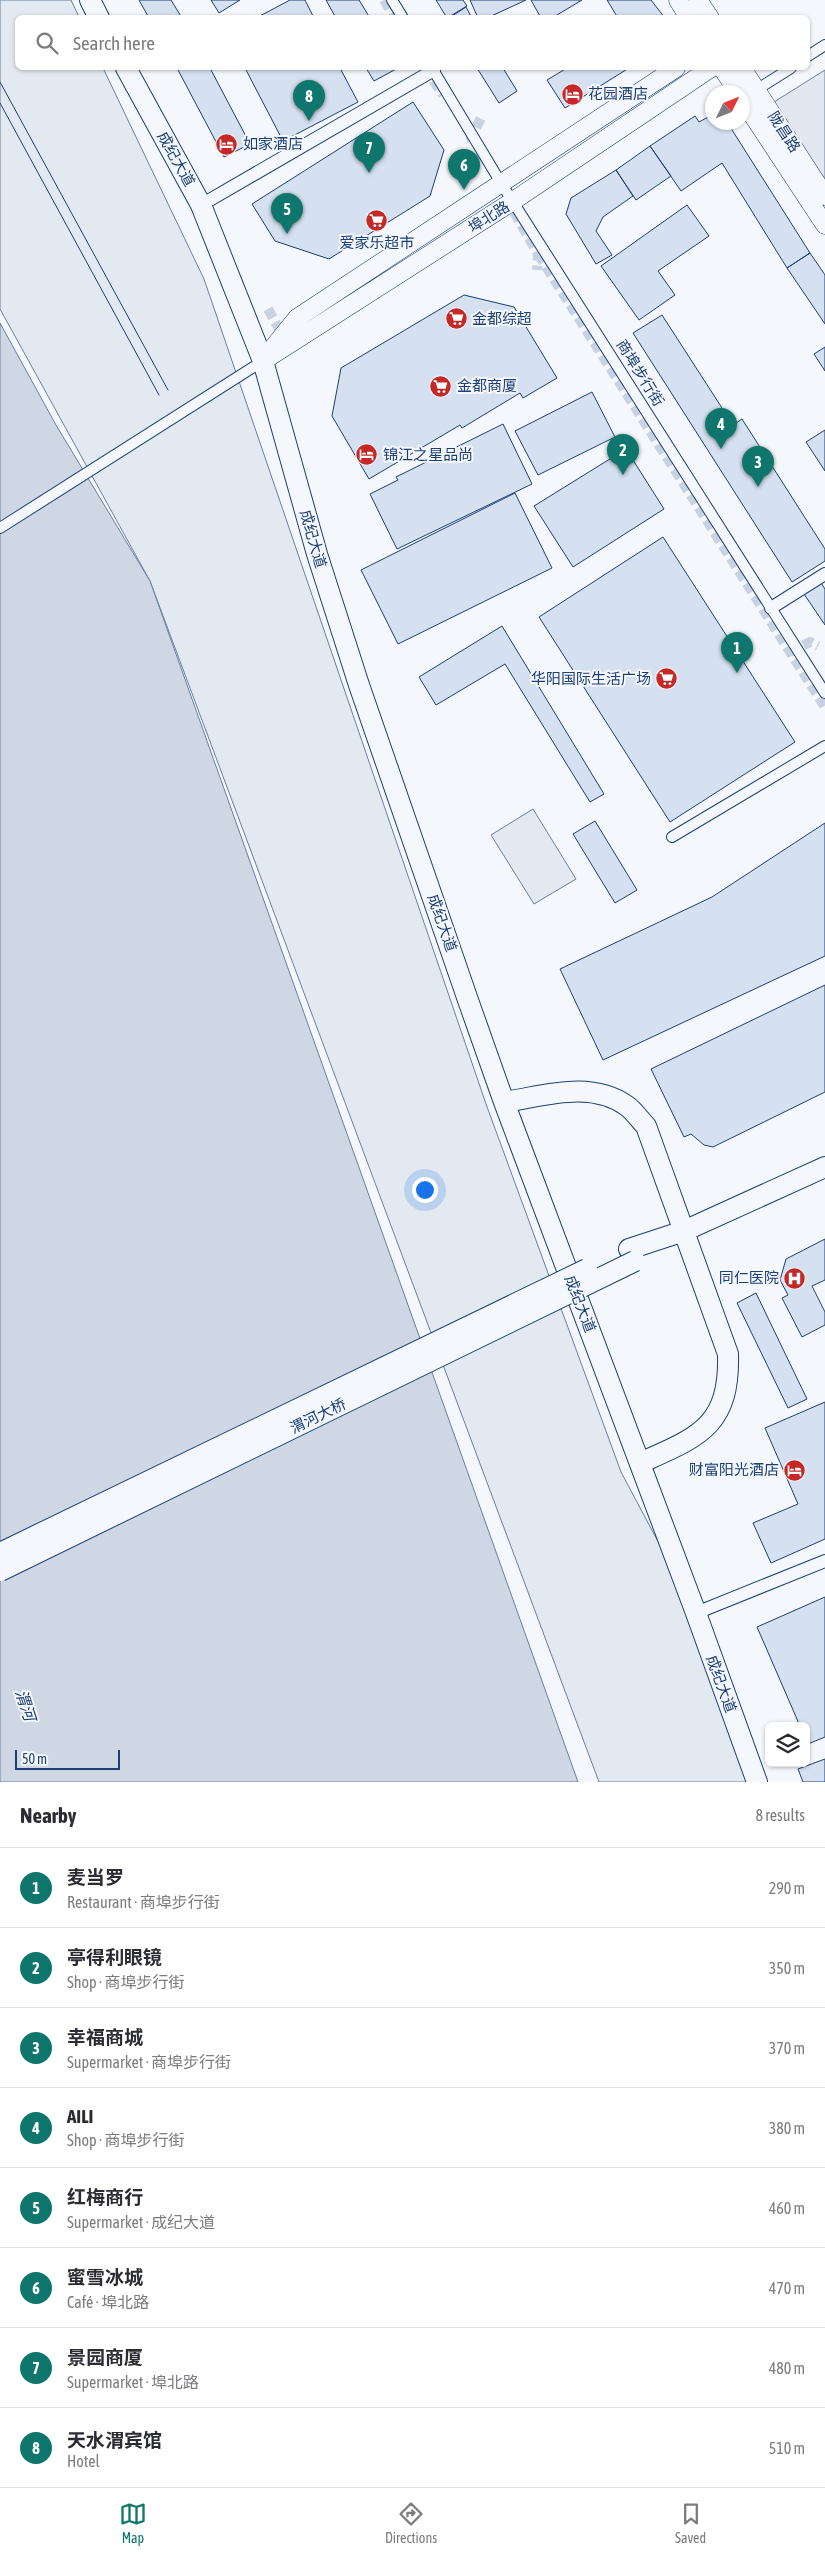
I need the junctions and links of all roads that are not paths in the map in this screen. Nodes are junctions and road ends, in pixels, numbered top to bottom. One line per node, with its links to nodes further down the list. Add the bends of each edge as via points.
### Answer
1 (90, 0): 5 (main road)
2 (392, 0): 6 (street)
3 (678, 0): 7 (main road)
4 (698, 0): 8 (main road)
5 (98, 15)
6 (401, 15)
7 (687, 15)
8 (708, 15)
9 (825, 45): 10 (street)
10 (810, 55)
11 (127, 70): 27 (main road, 成纪大道)
12 (431, 70): 27 (street)
13 (434, 70): 24 (street, 商埠步行街)
14 (673, 70): 24 (main road)
15 (708, 70): 26 (main road, 埠北路)
16 (723, 70): 19 (main road)
17 (743, 70): 20 (main road, 陇昌路)
18 (787, 70): 21 (street)
19 (733, 85)
20 (747, 85)
21 (750, 93)
22 (750, 95): 25 (main road, 陇昌路)
23 (750, 96): 28 (main road, 陇昌路)
24 (501, 183): 26 (street, 商埠步行街); 29 (main road, via 297,318)
25 (825, 196)
26 (513, 202): 29 (main road, 埠北路); 32 (street, 商埠步行街)
27 (201, 205): 29 (main road, 成纪大道)
28 (825, 225)
29 (263, 361): 30 (street); 36 (main road, 成纪大道, via 317,554 359,685)
30 (0, 528)
31 (825, 574): 32 (street)
32 (771, 608): 33 (street, 商埠步行街)
33 (825, 693)
34 (825, 746): 35 (street)
35 (672, 837)
36 (504, 1102): 38 (main road, via 581,1090 606,1094 628,1107 646,1126); 40 (main road, 成纪大道)
37 (825, 1167): 38 (main road)
38 (684, 1231): 39 (main road); 40 (main road, via 728,1354 729,1378 723,1402 711,1422 693,1438)
39 (632, 1255): 41 (main road, 渭河大桥, bridge); 43 (main road, 渭河大桥, bridge)
40 (640, 1463): 44 (main road, 成纪大道)
41 (0, 1553)
42 (825, 1561): 44 (street)
43 (0, 1571)
44 (696, 1613): 45 (main road, 成纪大道)
45 (757, 1782)

